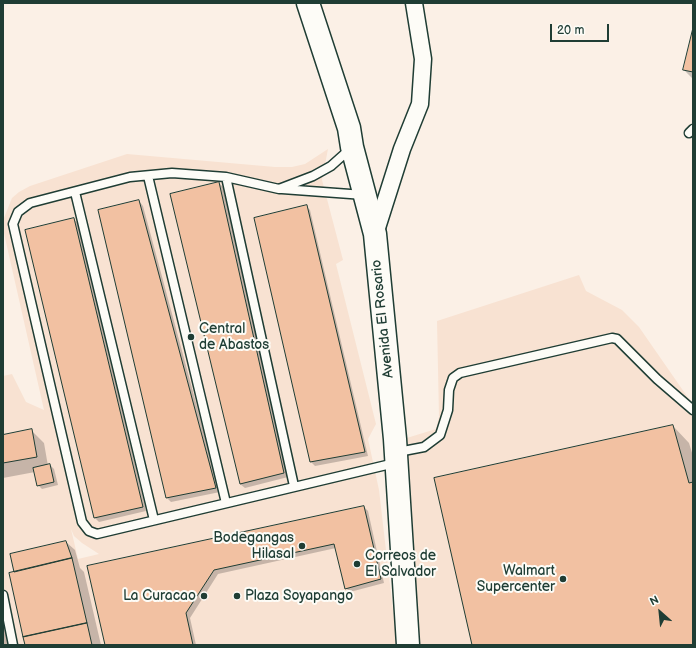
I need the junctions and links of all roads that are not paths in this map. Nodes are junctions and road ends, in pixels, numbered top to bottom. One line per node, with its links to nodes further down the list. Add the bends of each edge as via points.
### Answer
1 (308, 3): 3 (street, Avenida El Rosario)
2 (414, 3): 9 (street, via 423,59 420,104 402,149)
3 (352, 147): 6 (lane, via 331,166); 8 (street, Avenida El Rosario)
4 (148, 176): 5 (lane, via 172,173); 7 (lane); 13 (lane)
5 (226, 177): 6 (lane); 12 (lane)
6 (279, 189): 8 (lane)
7 (75, 192): 14 (lane); 14 (lane, via 30,203 18,212 13,224 82,522 89,531 97,534)
8 (364, 195): 9 (street, Avenida El Rosario)
9 (375, 234): 11 (street, Avenida El Rosario)
10 (693, 410): 11 (lane, via 617,339 612,338 460,373 453,378 448,410 440,435 424,447)
11 (396, 458): 12 (lane); 17 (street, Avenida El Rosario)
12 (294, 486): 13 (lane)
13 (226, 503): 14 (lane)
14 (154, 520)
15 (3, 595): 16 (lane)
16 (13, 645)
17 (408, 645)

